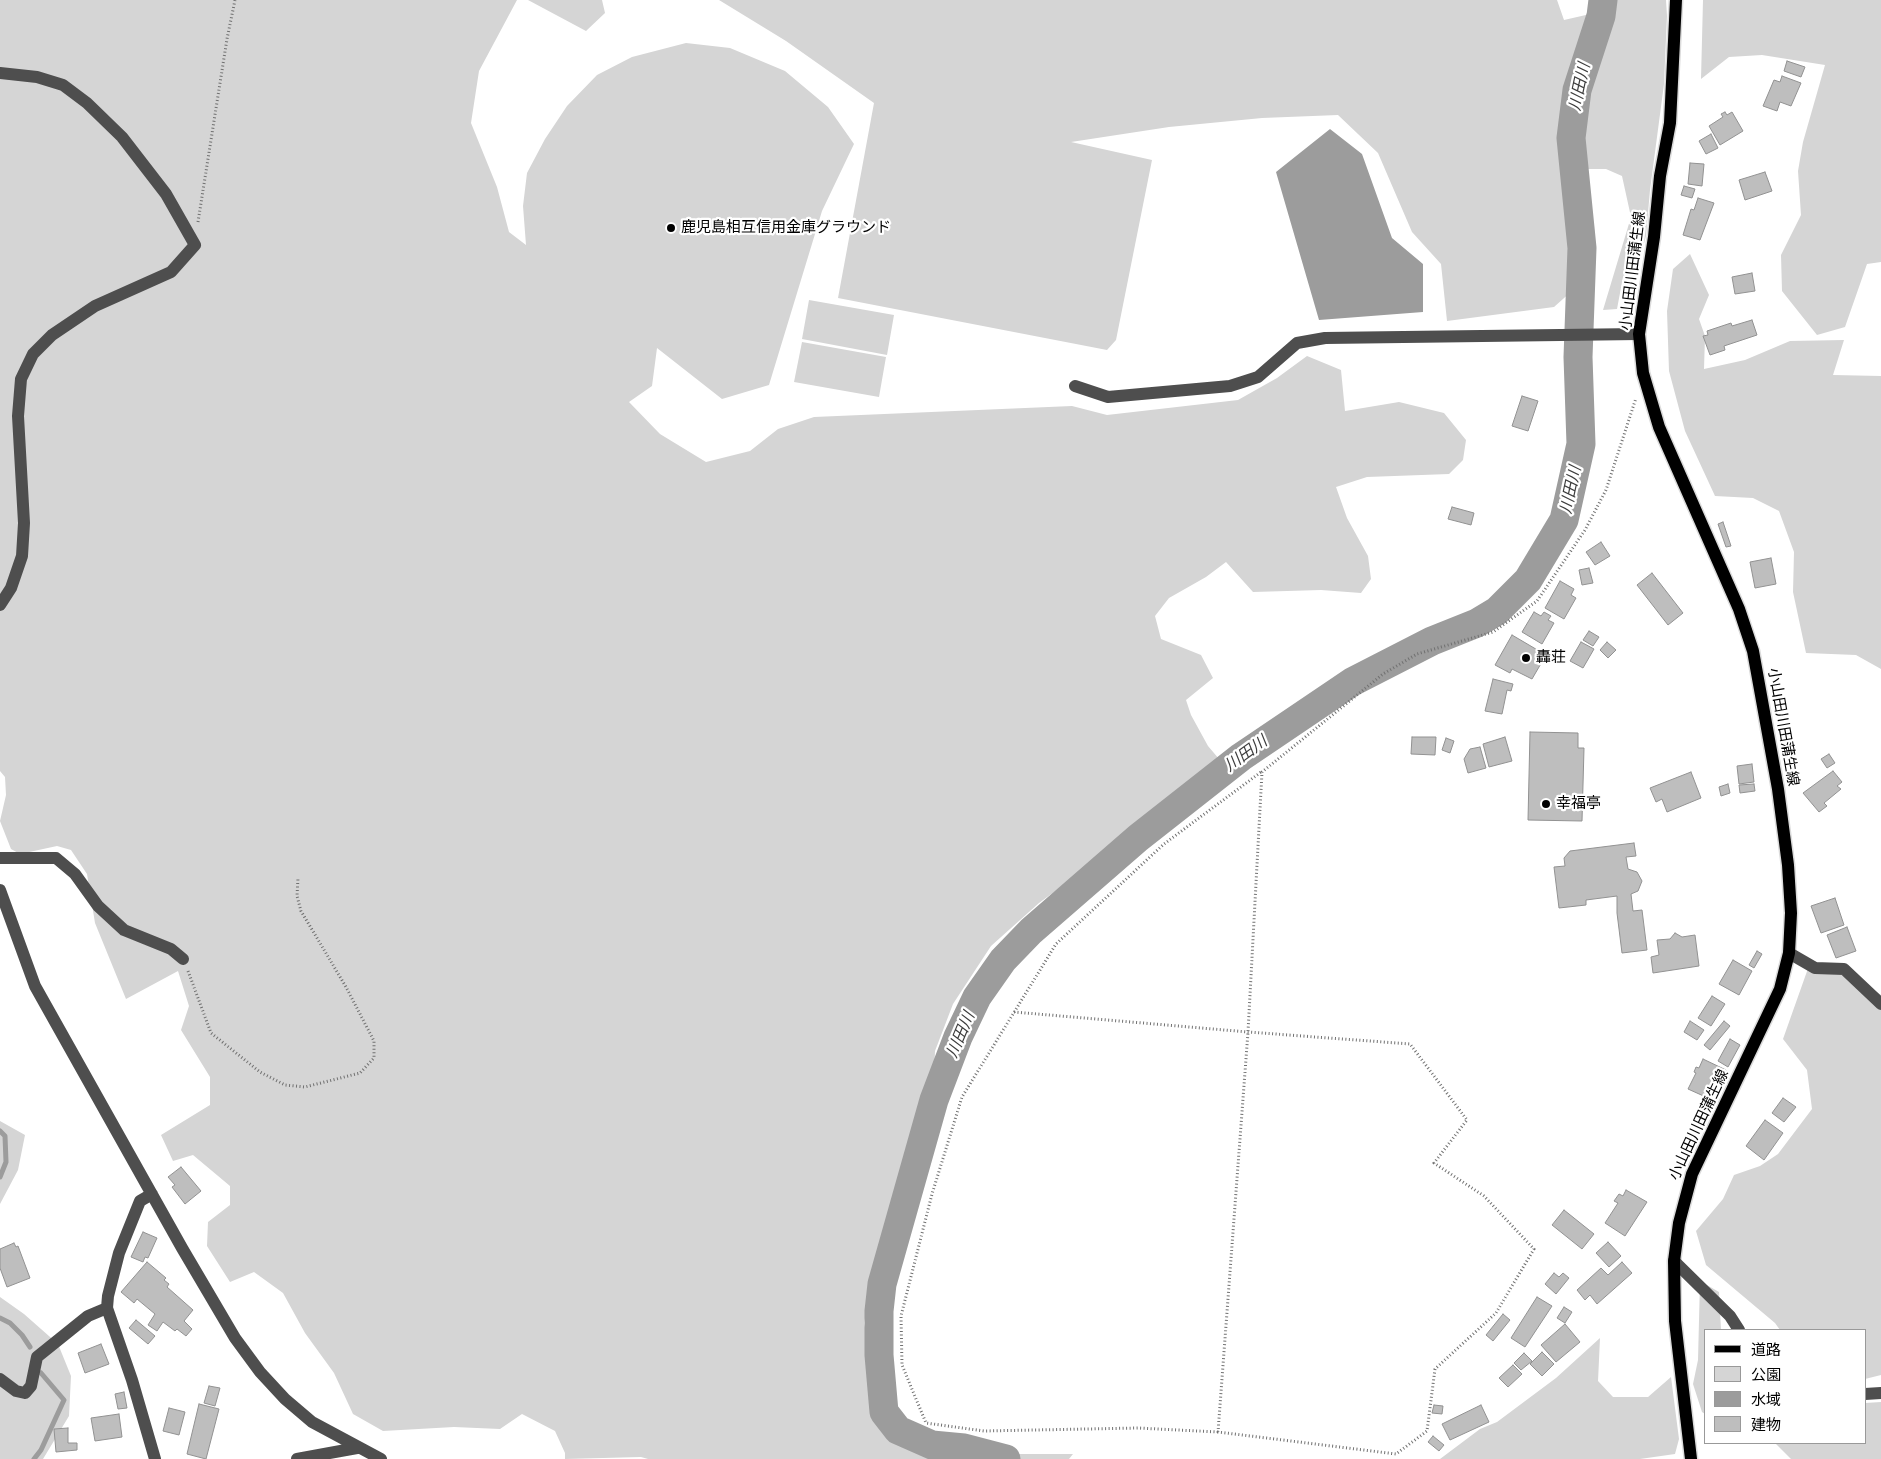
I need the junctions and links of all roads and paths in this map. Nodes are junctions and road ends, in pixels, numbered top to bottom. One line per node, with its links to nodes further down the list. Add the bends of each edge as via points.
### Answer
1 (235, 0): 4 (path)
2 (1676, 0): 5 (main road, 小山田川田蒲生線, via 1670,122)
3 (0, 72): 4 (street, via 37,77 63,86 88,103 122,137 166,194)
4 (195, 245): 8 (street, via 171,272 95,306 52,335 33,354 21,379 18,416 24,523 22,556 11,588)
5 (1640, 334): 6 (main road, 小山田川田蒲生線); 7 (street, via 1325,338 1297,343 1258,377 1230,386 1108,397)
6 (1643, 373): 9 (path, via 1606,490 1585,530 1537,601 1493,632 1417,654 1383,674); 13 (main road, 小山田川田蒲生線, via 1659,427 1753,651 1778,789 1788,866)
7 (1075, 386)
8 (0, 605)
9 (1262, 772): 16 (path, via 1164,844 1056,944); 17 (path)
10 (0, 858): 14 (street, via 56,858 75,874 98,906 124,930 171,949)
11 (298, 878): 14 (path, via 296,896 301,911 374,1041 374,1058 360,1073 305,1086 285,1085 260,1072 211,1033)
12 (0, 890): 18 (street, via 35,986)
13 (1789, 953): 15 (street, via 1816,968 1844,969); 19 (main road, 小山田川田蒲生線, via 1768,1019 1692,1174 1679,1223)
14 (183, 959)
15 (1881, 1004)
16 (1014, 1012): 17 (path); 25 (path, via 962,1097 932,1194 901,1316 902,1365 926,1423 984,1431 1138,1428)
17 (1248, 1032): 25 (path); 25 (path, via 1410,1044 1466,1120 1434,1164 1484,1196 1534,1249 1496,1313 1435,1369 1427,1431 1396,1454)
18 (152, 1194): 20 (street, via 140,1201 119,1253); 26 (street, via 235,1338 260,1372 284,1399 312,1422)
19 (1674, 1261): 21 (street, via 1730,1316); 30 (main road, 小山田川田蒲生線, via 1675,1321)
20 (107, 1308): 22 (street, via 88,1316 37,1357 31,1386 25,1394); 27 (street)
21 (1738, 1329)
22 (0, 1378)
23 (1881, 1393): 24 (street)
24 (1866, 1394)
25 (1218, 1432)
26 (357, 1448): 28 (street); 29 (street)
27 (154, 1459)
28 (297, 1459)
29 (381, 1459)
30 (1691, 1459)

